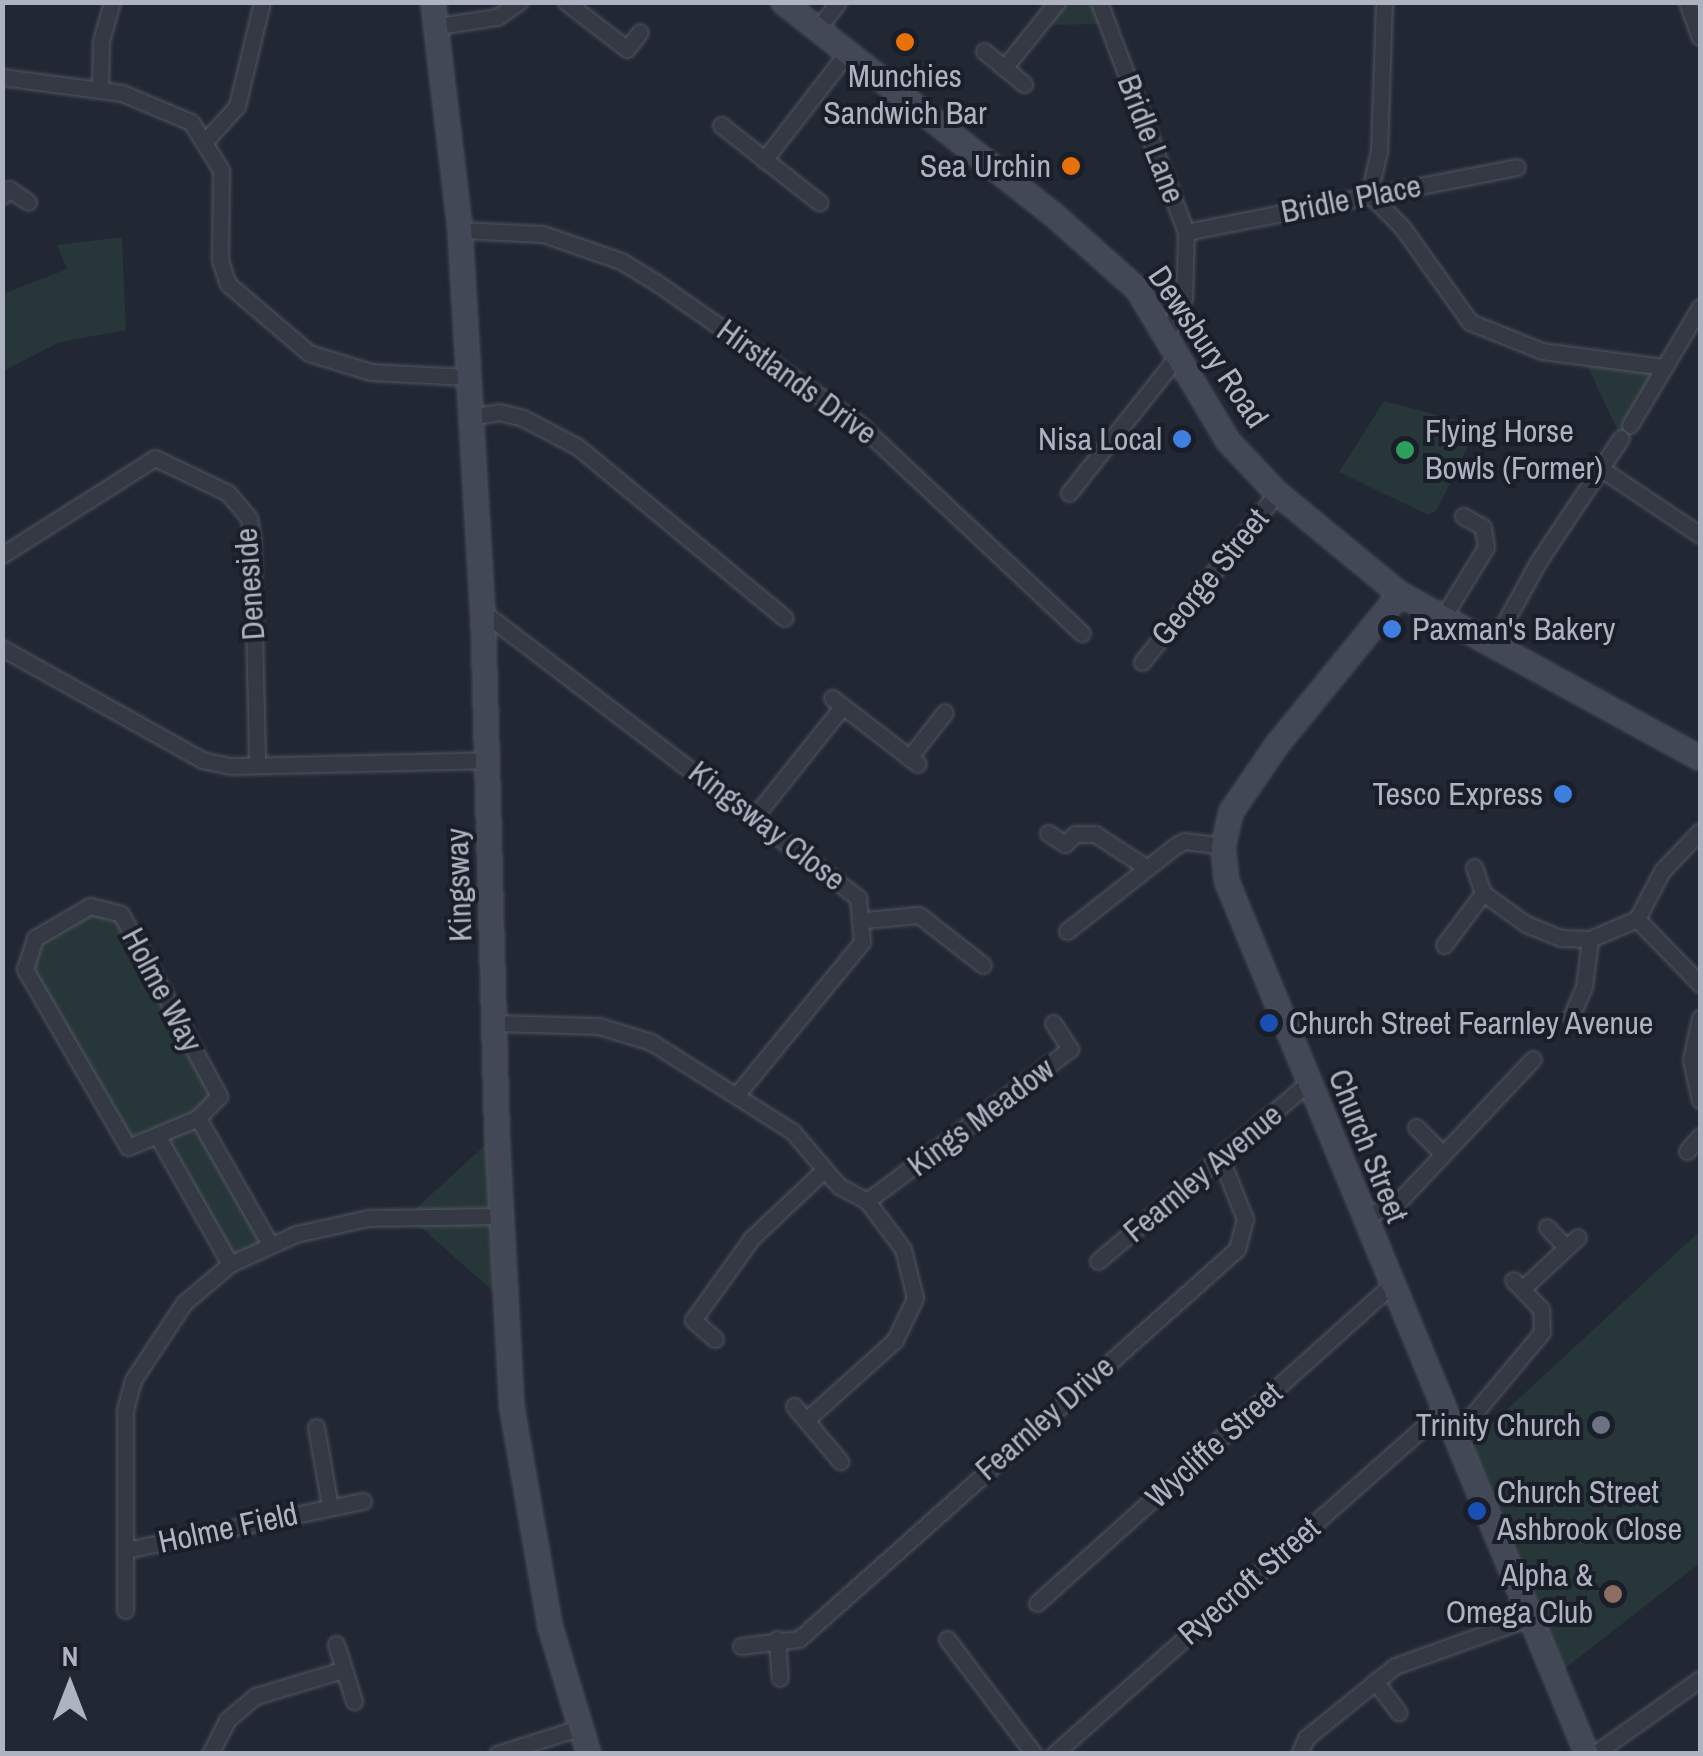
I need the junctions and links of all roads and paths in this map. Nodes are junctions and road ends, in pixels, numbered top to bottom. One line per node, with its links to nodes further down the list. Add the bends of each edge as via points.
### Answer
1 (112, 2): 21 (street, via 101,41)
2 (262, 2): 23 (street, via 237,106)
3 (519, 2): 12 (street, via 497,18)
4 (566, 2): 11 (street)
5 (782, 2): 13 (street, Dewsbury Road)
6 (838, 2): 13 (street)
7 (1057, 2): 18 (street)
8 (1099, 2): 31 (street, Bridle Lane)
9 (1384, 2): 27 (street, via 1379,150)
10 (1687, 2): 15 (street)
11 (591, 8): 14 (street, via 626,49)
12 (435, 10): 30 (street, Kingsway)
13 (817, 30): 17 (street, Dewsbury Road)
14 (640, 32)
15 (1700, 37)
16 (984, 51): 18 (street)
17 (847, 53): 24 (street); 33 (street, Dewsbury Road, via 1138,290)
18 (1004, 68): 20 (street)
19 (2, 77): 21 (street)
20 (1024, 84)
21 (100, 90): 23 (street, via 159,104)
22 (721, 125): 24 (street)
23 (207, 139): 35 (street, via 223,190 220,260 228,284 249,306 309,352 337,363 371,372)
24 (764, 160): 29 (street)
25 (1517, 167): 27 (street, Bridle Place)
26 (4, 189): 28 (street)
27 (1369, 194): 31 (street, Bridle Place); 34 (street, via 1402,227 1470,322 1542,351)
28 (28, 202)
29 (820, 202)
30 (460, 230): 35 (street, Kingsway); 47 (street, Hirstlands Drive, via 543,234 621,261 656,283 858,423)
31 (1186, 232): 33 (street, Bridle Lane, via 1184,298)
32 (1700, 307): 34 (street)
33 (1173, 345): 38 (street, Bridle Lane); 39 (street, Dewsbury Road, via 1228,441)
34 (1663, 366): 37 (street)
35 (467, 377): 36 (street, Kingsway)
36 (471, 418): 44 (street, Kingsway); 46 (street, via 499,412 550,430)
37 (1603, 470): 41 (street); 48 (street, via 1538,562)
38 (1070, 492)
39 (1277, 492): 43 (street, Dewsbury Road); 50 (street, George Street)
40 (1463, 516): 45 (street, via 1483,527 1486,547)
41 (1700, 535)
42 (2, 555): 54 (street, Deneside, via 155,458 228,494 248,518 252,536)
43 (1400, 594): 45 (street, Dewsbury Road); 58 (street, via 1256,773 1232,812)
44 (483, 612): 53 (street, Kingsway); 55 (street, Kingsway Close)
45 (1443, 617): 48 (street, Dewsbury Road)
46 (785, 618)
47 (1082, 633)
48 (1492, 644): 52 (street, Dewsbury Road)
49 (2, 648): 54 (street, via 172,748 202,760)
50 (1142, 662)
51 (946, 712): 55 (street, via 914,761 837,703)
52 (1700, 758)
53 (488, 760): 54 (street); 71 (street, Kingsway)
54 (257, 765)
55 (755, 816): 63 (street, Kingsway Close, via 851,890)
56 (1700, 831): 62 (street, via 1662,871)
57 (1048, 833): 59 (street, via 1064,844 1075,834 1095,834)
58 (1223, 846): 59 (street, via 1184,841); 74 (street, Church Street, via 1227,882)
59 (1144, 866): 64 (street)
60 (1474, 868): 61 (street)
61 (1483, 893): 65 (street, via 1543,932); 66 (street)
62 (1637, 918): 65 (street); 68 (street)
63 (865, 920): 67 (street, via 920,915); 75 (street, Kingsway Close, via 854,954)
64 (1067, 931)
65 (1590, 939): 69 (street, via 1584,988)
66 (1444, 945)
67 (983, 964)
68 (1700, 984)
69 (1571, 1017)
70 (1700, 1018): 76 (street, via 1691,1060)
71 (495, 1023): 75 (street, via 572,1022 626,1032); 86 (street, Kingsway)
72 (1053, 1024): 85 (street, Kings Meadow, via 1070,1048)
73 (1534, 1058): 82 (street)
74 (1307, 1084): 83 (street, Fearnley Avenue); 87 (street, Church Street)
75 (739, 1092): 84 (street, via 792,1131)
76 (1700, 1100)
77 (198, 1118): 80 (street); 80 (street, Holme Way, via 219,1096 120,914 90,906 35,938 25,969 128,1147); 89 (street)
78 (1416, 1128): 82 (street)
79 (1700, 1136): 81 (street)
80 (158, 1137): 91 (street)
81 (1687, 1151)
82 (1443, 1154): 87 (street, via 1399,1201)
83 (1221, 1159): 90 (street, Fearnley Avenue); 107 (street, Fearnley Drive, via 1246,1219 1237,1249 799,1638)
84 (824, 1170): 85 (street); 93 (street, via 752,1238 693,1320)
85 (867, 1201): 96 (street, via 903,1249 916,1298 895,1340)
86 (500, 1216): 89 (street, via 368,1218); 116 (street, Kingsway, via 519,1466 550,1626)
87 (1362, 1218): 92 (street, Church Street)
88 (1547, 1227): 98 (street, via 1571,1241 1517,1285 1541,1309 1542,1332)
89 (270, 1244): 91 (street)
90 (1098, 1262)
91 (230, 1264): 102 (street, via 184,1303 133,1380 122,1440)
92 (1390, 1286): 95 (street, Church Street); 103 (street, Wycliffe Street)
93 (715, 1339)
94 (794, 1406): 96 (street)
95 (1445, 1408): 98 (street, Church Street); 121 (street, Ryecroft Street)
96 (806, 1420): 99 (street)
97 (316, 1427): 101 (street, Holme Field)
98 (1456, 1435): 105 (street, Church Street)
99 (840, 1461)
100 (363, 1501): 101 (street, Holme Field)
101 (330, 1506): 102 (street, Holme Field)
102 (126, 1550): 104 (street)
103 (1037, 1604)
104 (125, 1610)
105 (1529, 1618): 113 (street, via 1396,1666); 123 (street, Church Street)
106 (947, 1638): 120 (street)
107 (776, 1640): 109 (street, Fearnley Drive); 111 (street)
108 (336, 1644): 110 (street)
109 (741, 1646)
110 (342, 1670): 114 (street); 117 (street, via 256,1696 227,1720)
111 (780, 1678)
112 (1700, 1679): 123 (street)
113 (1375, 1681): 115 (street); 122 (street, via 1306,1738)
114 (354, 1701)
115 (1398, 1712)
116 (581, 1727): 118 (street); 119 (street, Kingsway)
117 (210, 1754)
118 (497, 1754)
119 (589, 1754)
120 (1034, 1754)
121 (1054, 1754)
122 (1299, 1754)
123 (1590, 1754)

